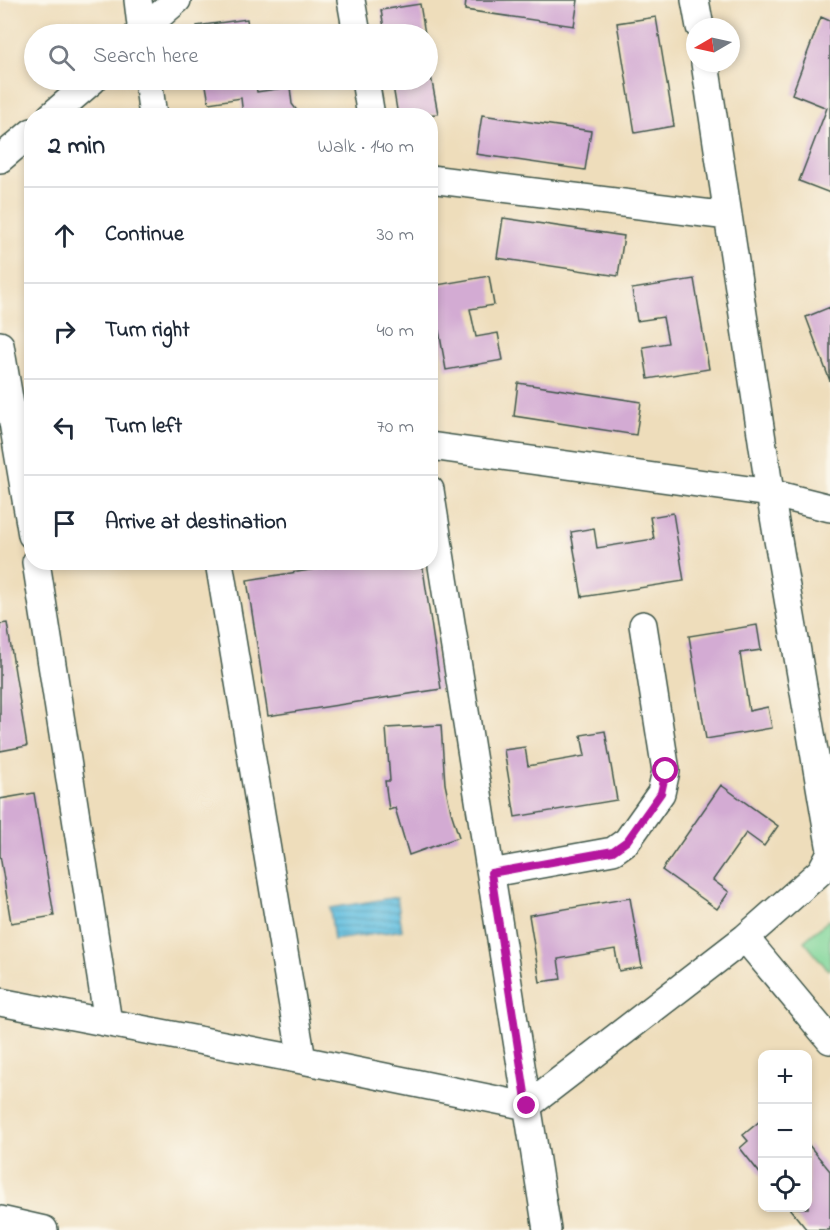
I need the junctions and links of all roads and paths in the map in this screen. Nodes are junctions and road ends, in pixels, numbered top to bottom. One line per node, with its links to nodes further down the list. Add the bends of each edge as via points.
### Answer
1 (138, 0): 6 (street)
2 (177, 0): 7 (street)
3 (351, 0): 8 (street)
4 (695, 0): 5 (street)
5 (698, 18)
6 (139, 24)
7 (150, 24)
8 (355, 24)
9 (706, 72): 19 (street)
10 (81, 90): 13 (street)
11 (149, 90): 14 (street)
12 (367, 90): 15 (street)
13 (60, 108)
14 (152, 108)
15 (370, 108)
16 (24, 139): 17 (street)
17 (0, 159)
18 (438, 180): 19 (street)
19 (728, 216): 24 (street)
20 (0, 345): 21 (street)
21 (21, 398): 22 (street)
22 (24, 435)
23 (438, 447): 24 (street)
24 (770, 493): 25 (street); 30 (street)
25 (830, 508)
26 (438, 540): 32 (street)
27 (37, 570): 35 (street)
28 (220, 570): 37 (street)
29 (643, 625): 32 (street, via 666,771 661,793 627,841 613,851)
30 (830, 845)
31 (830, 854): 33 (street, via 821,871)
32 (491, 873): 38 (street)
33 (745, 938): 36 (street); 38 (street)
34 (0, 1002): 35 (street)
35 (108, 1023): 37 (street)
36 (830, 1040)
37 (302, 1060): 38 (street)
38 (527, 1106): 41 (street)
39 (0, 1221): 40 (street)
40 (44, 1230)
41 (547, 1230)

